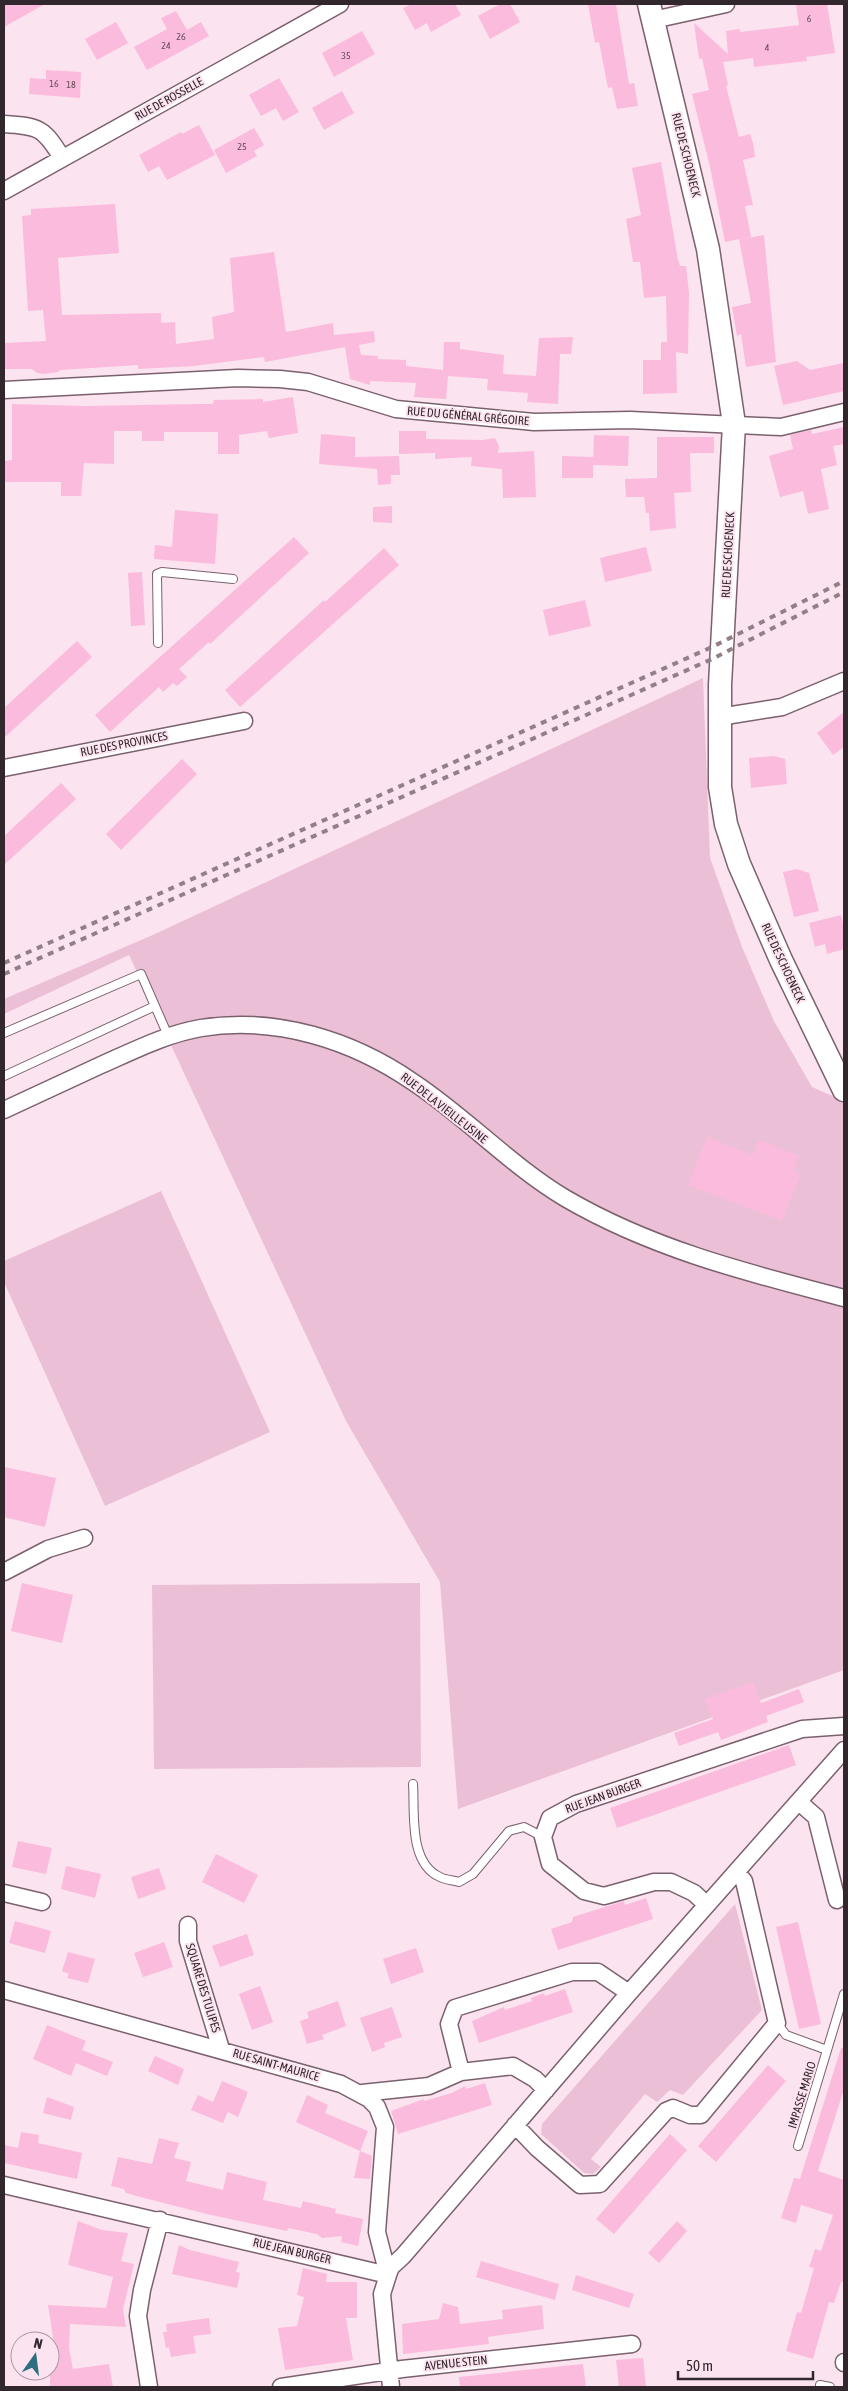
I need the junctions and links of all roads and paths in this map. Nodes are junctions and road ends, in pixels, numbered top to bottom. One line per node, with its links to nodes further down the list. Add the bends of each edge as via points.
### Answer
1 (340, 4): 5 (street, RUE DE ROSSELLE)
2 (726, 4): 3 (street)
3 (651, 12): 9 (main road, RUE DE SCHOENECK, via 708,249)
4 (4, 124): 5 (street, via 42,131)
5 (62, 158): 6 (street, RUE DE ROSSELLE)
6 (4, 191)
7 (4, 390): 9 (street, RUE DU GÉNÉRAL GRÉGOIRE, via 238,378 280,379 308,382 396,409 458,416 534,422 630,420)
8 (844, 412): 9 (street, RUE DU GÉNÉRAL GRÉGOIRE, via 781,427)
9 (734, 424): 13 (main road, RUE DE SCHOENECK)
10 (233, 579): 11 (lane, via 157,574)
11 (158, 643)
12 (844, 681): 13 (street, via 782,707)
13 (719, 717): 20 (main road, RUE DE SCHOENECK, via 720,787 726,824 739,864 781,960)
14 (244, 721): 15 (street, RUE DES PROVINCES)
15 (4, 768)
16 (155, 1006): 17 (lane, via 141,974); 18 (lane); 19 (lane)
17 (4, 1033)
18 (169, 1038): 21 (street, RUE DE LA VIEILLE USINE, via 147,1044); 22 (street, RUE DE LA VIEILLE USINE, via 199,1029 230,1025 303,1032 338,1042 415,1083 522,1170 594,1214 651,1241 722,1266)
19 (4, 1076)
20 (843, 1085)
21 (4, 1110)
22 (844, 1298)
23 (84, 1538): 24 (street, via 48,1549)
24 (4, 1572)
25 (844, 1726): 29 (street, RUE JEAN BURGER, via 802,1729 576,1804 550,1818)
26 (844, 1750): 28 (street)
27 (413, 1784): 29 (lane, via 416,1842 422,1861 438,1877 458,1882 473,1874 509,1831 524,1827)
28 (799, 1802): 30 (street); 32 (street, via 816,1817)
29 (543, 1837): 34 (street, via 550,1864 584,1891 604,1896 654,1882 671,1882 694,1893)
30 (736, 1872): 34 (street); 39 (street, via 744,1881)
31 (4, 1893): 33 (street)
32 (837, 1900)
33 (42, 1902)
34 (707, 1905): 37 (street)
35 (188, 1925): 40 (street, SQUARE DES TULIPES, via 188,1941)
36 (4, 1990): 40 (street, RUE SAINT-MAURICE)
37 (629, 1993): 42 (street, via 598,1972 572,1972 455,2008 448,2024); 43 (street)
38 (844, 1994): 41 (lane, IMPASSE MARIO)
39 (777, 2023): 41 (lane, IMPASSE MARIO, via 786,2035); 45 (street, via 701,2115 690,2115 672,2108 666,2111 600,2184 580,2185)
40 (221, 2049): 44 (street, RUE SAINT-MAURICE)
41 (827, 2050): 46 (lane, IMPASSE MARIO)
42 (461, 2072): 43 (street, via 513,2066); 44 (street, via 429,2086)
43 (546, 2090): 45 (street)
44 (362, 2093): 49 (street, RUE SAINT-MAURICE, via 377,2107 385,2127 377,2232)
45 (515, 2125): 49 (street)
46 (798, 2146)
47 (4, 2185): 48 (street, RUE JEAN BURGER)
48 (160, 2220): 49 (street, RUE JEAN BURGER); 53 (street, via 138,2316)
49 (388, 2275): 51 (street, via 382,2294)
50 (632, 2344): 51 (street, AVENUE STEIN)
51 (390, 2379): 54 (street, AVENUE STEIN)
52 (820, 2385): 55 (lane)
53 (149, 2387)
54 (281, 2387)
55 (830, 2387)

